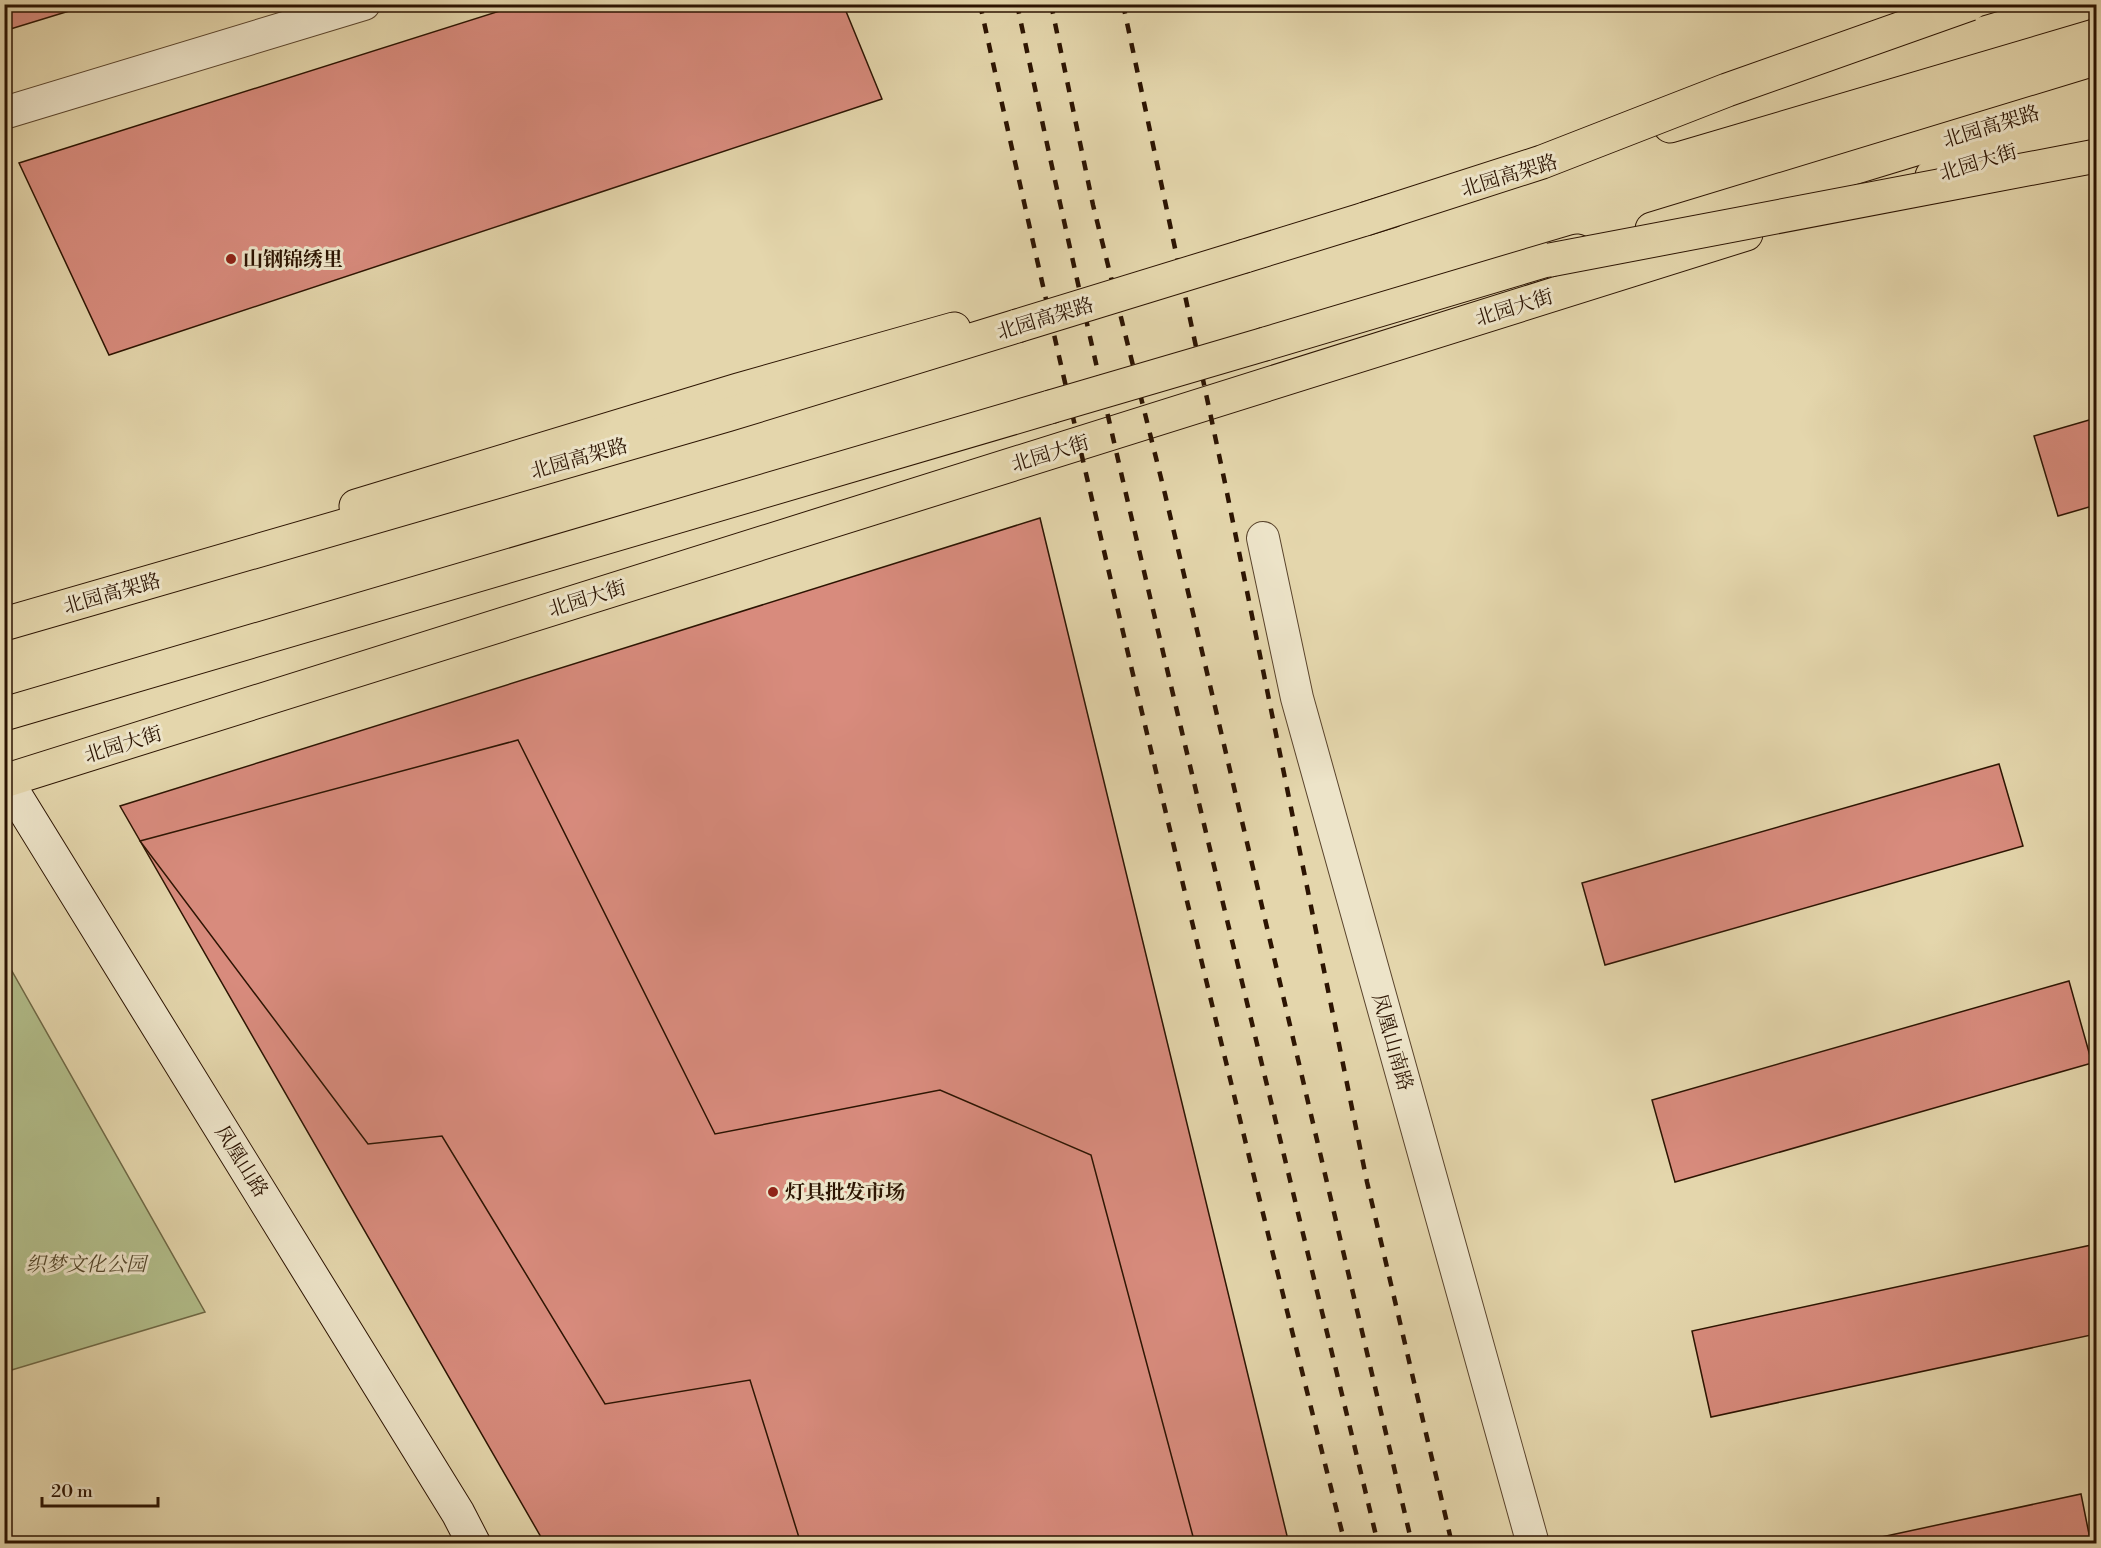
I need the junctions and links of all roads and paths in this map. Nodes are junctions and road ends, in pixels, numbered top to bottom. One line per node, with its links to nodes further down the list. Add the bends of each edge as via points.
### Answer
1 (364, 4): 6 (street)
2 (1970, 4): 9 (main road, bridge, via 1727,90 1542,162)
3 (2055, 4): 12 (main road, via 1313,228 738,390)
4 (2083, 4): 9 (main road, 北园高架路, bridge)
5 (2097, 94): 10 (main road, 北园高架路, bridge)
6 (4, 113)
7 (2097, 126): 15 (main road, 北园大街)
8 (2097, 156): 10 (main road, bridge)
9 (1365, 219): 13 (main road, 北园高架路, bridge, via 727,415)
10 (1550, 260): 14 (main road, 北园高架路, bridge)
11 (1263, 538): 17 (street, 凤凰山南路, via 1297,698)
12 (4, 609)
13 (4, 624)
14 (4, 714)
15 (5, 780): 16 (main road, 凤凰山路)
16 (474, 1544)
17 (1533, 1544)

